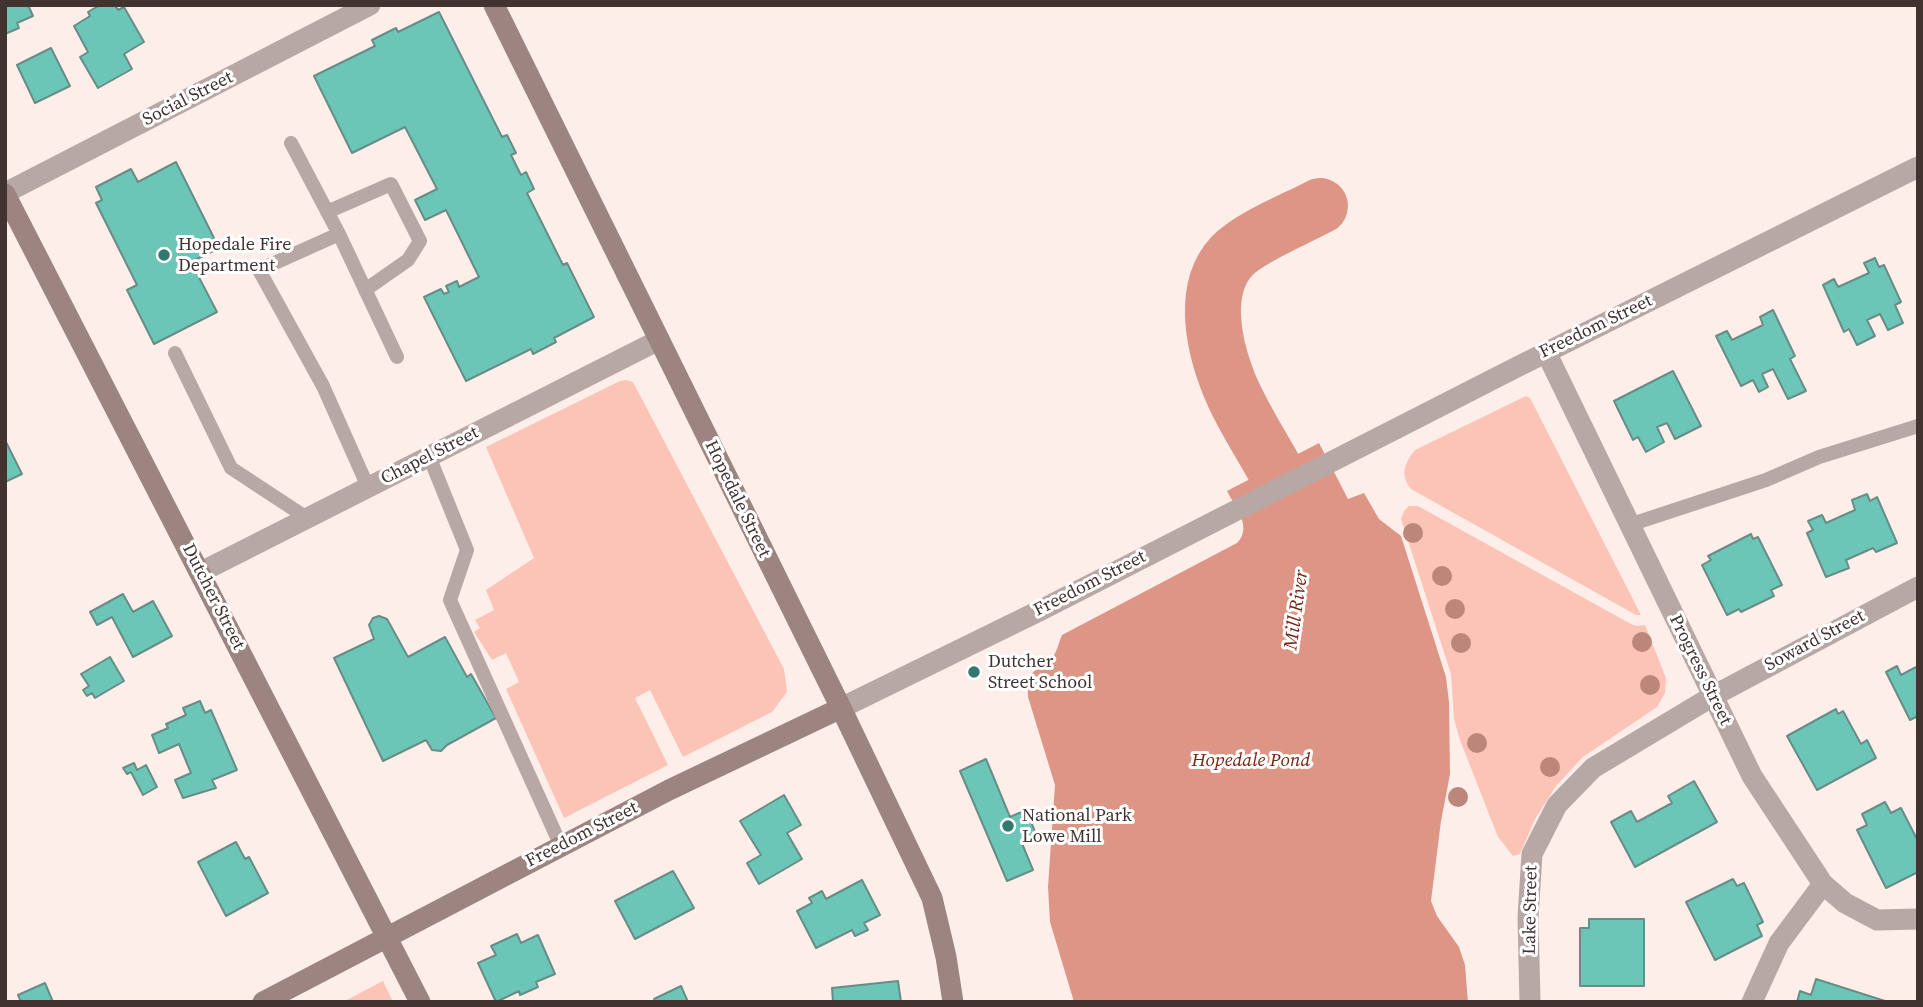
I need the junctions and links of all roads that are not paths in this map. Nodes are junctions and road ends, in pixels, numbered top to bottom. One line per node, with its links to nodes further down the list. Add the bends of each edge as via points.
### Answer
1 (370, 5): 5 (street, Social Street)
2 (494, 5): 9 (street, Hopedale Street)
3 (291, 143): 6 (lane)
4 (1918, 167): 10 (street, Freedom Street)
5 (5, 194): 18 (street, Dutcher Street)
6 (327, 212): 7 (lane); 8 (lane, via 391,184 419,242 408,260)
7 (339, 234): 8 (lane); 15 (lane, via 259,270 323,386)
8 (365, 290): 12 (lane)
9 (659, 340): 14 (street, Chapel Street); 21 (street, Hopedale Street)
10 (1546, 352): 17 (street, Progress Street); 21 (street, Freedom Street)
11 (175, 353): 16 (lane, via 231,468)
12 (397, 357)
13 (1918, 426): 17 (lane)
14 (429, 456): 15 (street, Chapel Street); 22 (lane, via 467,550 450,600)
15 (368, 487): 16 (street, Chapel Street)
16 (307, 518): 18 (street, Chapel Street)
17 (1629, 525): 20 (street, Progress Street)
18 (201, 572): 25 (street, Dutcher Street)
19 (1918, 587): 20 (street, Soward Street)
20 (1713, 696): 23 (street, Progress Street, via 1752,776); 29 (street, Lake Street, via 1593,768 1557,805 1532,854)
21 (841, 708): 22 (street, Freedom Street); 28 (street, Hopedale Street, via 932,898)
22 (561, 846): 25 (street, Freedom Street)
23 (1823, 884): 24 (street, Progress Street, via 1877,920); 30 (street, via 1779,943)
24 (1918, 919)
25 (387, 937): 26 (street, Freedom Street); 27 (street, Dutcher Street)
26 (263, 1002)
27 (420, 1002)
28 (953, 1002)
29 (1530, 1002)
30 (1752, 1002)

